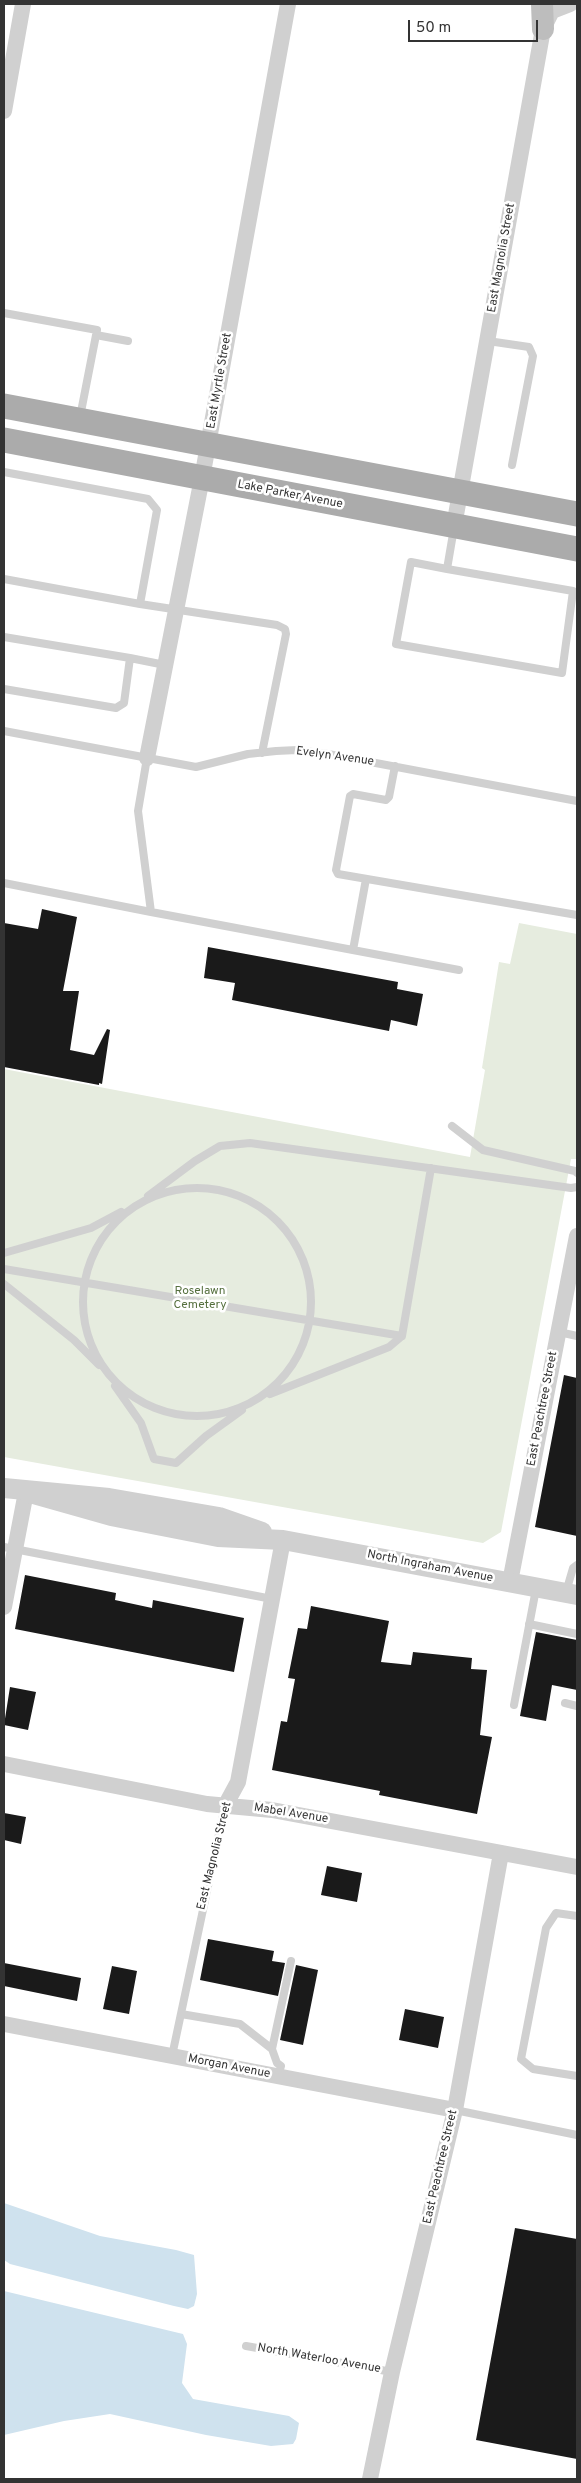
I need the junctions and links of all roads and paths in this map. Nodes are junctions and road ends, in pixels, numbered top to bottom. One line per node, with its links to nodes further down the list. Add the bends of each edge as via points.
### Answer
1 (23, 4): 6 (street)
2 (288, 4): 14 (street, East Myrtle Street)
3 (542, 4): 5 (main road)
4 (570, 4): 5 (street, East Magnolia Street, via 552,11)
5 (543, 29): 9 (street, East Magnolia Street)
6 (4, 111)
7 (4, 313): 8 (lane, via 96,330)
8 (96, 335): 10 (lane); 12 (lane)
9 (488, 340): 15 (lane, via 529,347 533,356); 18 (street, East Magnolia Street)
10 (128, 341)
11 (4, 406): 12 (main road)
12 (80, 420): 14 (main road)
13 (4, 440): 17 (main road, Lake Parker Avenue)
14 (208, 444): 17 (street, East Myrtle Street); 18 (main road)
15 (512, 465)
16 (4, 472): 24 (lane, via 148,499 157,510)
17 (202, 478): 20 (main road, Lake Parker Avenue); 25 (street, East Myrtle Street)
18 (460, 492): 19 (main road); 20 (street, East Magnolia Street)
19 (577, 514)
20 (454, 526): 21 (main road, Lake Parker Avenue); 22 (lane)
21 (577, 549)
22 (447, 569): 22 (lane, via 411,562 396,644 562,673 573,592)
23 (4, 579): 24 (lane)
24 (140, 604): 25 (lane)
25 (177, 608): 28 (street, East Myrtle Street); 31 (lane, via 278,625 285,629)
26 (4, 637): 27 (lane)
27 (130, 658): 28 (lane); 29 (lane, via 124,703 116,708)
28 (165, 665): 32 (street, East Myrtle Street)
29 (4, 689)
30 (4, 731): 32 (lane, Evelyn Avenue)
31 (262, 752): 32 (lane, Evelyn Avenue, via 196,767); 33 (lane, Evelyn Avenue, via 297,750)
32 (147, 758): 37 (lane, via 138,811)
33 (395, 766): 34 (lane, Evelyn Avenue); 35 (lane, via 386,800 350,796 336,870 338,874)
34 (577, 801)
35 (366, 880): 38 (lane); 39 (lane)
36 (4, 883): 37 (lane)
37 (151, 912): 39 (lane)
38 (577, 915)
39 (353, 950): 40 (lane)
40 (459, 970)
41 (452, 1126): 43 (lane, via 483,1150)
42 (431, 1168): 44 (lane); 45 (lane, via 250,1143 220,1146); 53 (lane)
43 (577, 1173)
44 (577, 1187)
45 (141, 1202): 47 (lane, via 91,1228); 49 (lane, via 114,1222 94,1250); 51 (lane, via 176,1189 212,1188 247,1198 277,1219 299,1249 310,1284)
46 (577, 1236): 52 (street, East Peachtree Street)
47 (4, 1253)
48 (4, 1269): 49 (lane)
49 (84, 1283): 51 (lane); 55 (lane, via 83,1315 91,1346)
50 (4, 1284): 55 (lane, via 74,1340)
51 (310, 1321): 53 (lane); 56 (lane, via 299,1354 280,1382)
52 (559, 1332): 54 (lane); 62 (street, East Peachtree Street)
53 (402, 1336): 56 (lane, via 389,1347 284,1386)
54 (577, 1336)
55 (107, 1373): 56 (lane, via 130,1396 159,1410 182,1415 222,1414); 56 (lane, via 141,1424 154,1459 176,1463 206,1436)
56 (252, 1403)
57 (4, 1488): 58 (street, North Ingraham Avenue)
58 (26, 1492): 59 (street, North Ingraham Avenue, via 109,1498 219,1517); 60 (street)
59 (283, 1540): 62 (street, North Ingraham Avenue); 65 (street, East Magnolia Street)
60 (9, 1548): 65 (lane); 66 (street)
61 (577, 1565): 64 (lane, via 573,1568)
62 (510, 1582): 63 (street, North Ingraham Avenue)
63 (536, 1587): 64 (street, North Ingraham Avenue); 67 (lane)
64 (572, 1594)
65 (272, 1599): 73 (street, East Magnolia Street, via 238,1782)
66 (4, 1607)
67 (529, 1624): 68 (lane); 70 (lane)
68 (577, 1634)
69 (565, 1703): 71 (lane)
70 (514, 1705)
71 (577, 1706)
72 (4, 1764): 73 (street, Mabel Avenue)
73 (225, 1806): 74 (street, Mabel Avenue, via 272,1810); 78 (lane, East Magnolia Street)
74 (501, 1853): 75 (street, Mabel Avenue); 84 (street, East Peachtree Street)
75 (577, 1867)
76 (577, 1916): 83 (lane, via 556,1913 546,1928 521,2059 534,2069)
77 (291, 1961): 80 (lane)
78 (181, 2014): 80 (lane, via 240,2024); 81 (lane, East Magnolia Street)
79 (4, 2024): 81 (street, Morgan Avenue)
80 (272, 2050): 82 (lane, via 281,2066)
81 (172, 2056): 82 (street, Morgan Avenue)
82 (278, 2076): 84 (street, Morgan Avenue)
83 (577, 2076)
84 (455, 2110): 85 (lane); 87 (street, East Peachtree Street)
85 (577, 2135)
86 (246, 2346): 87 (lane, North Waterloo Avenue)
87 (392, 2372): 88 (street, East Peachtree Street)
88 (370, 2479)

